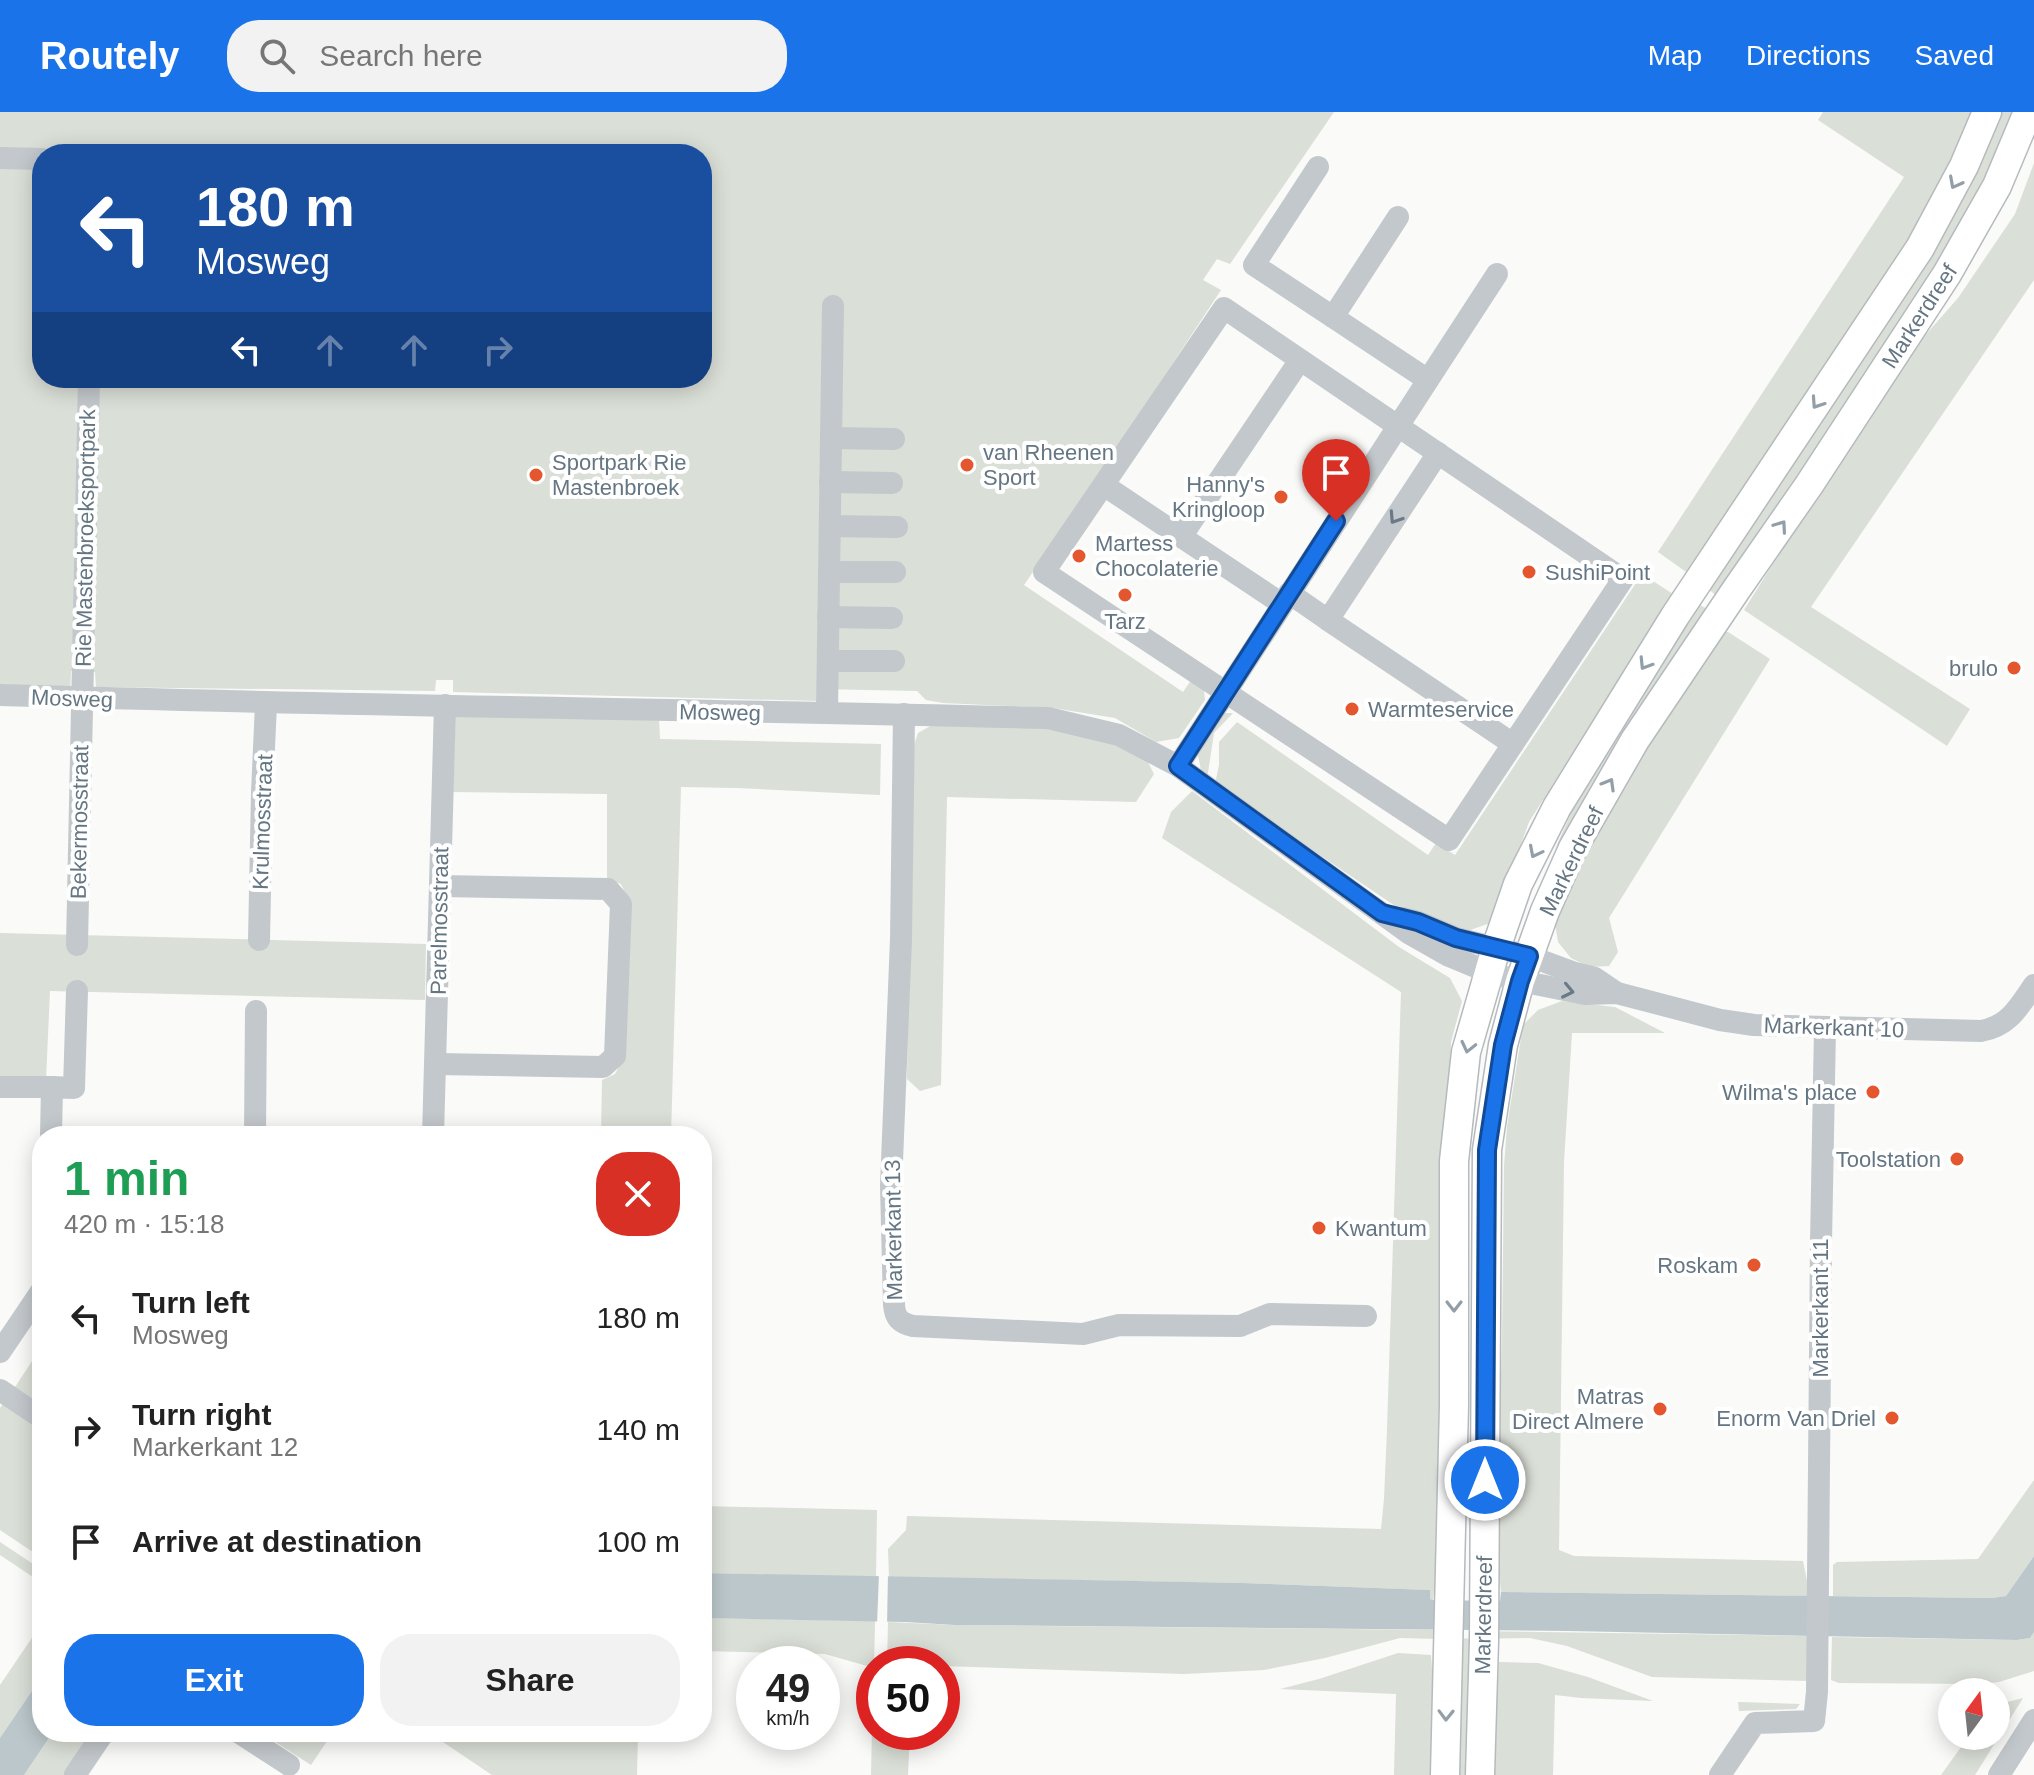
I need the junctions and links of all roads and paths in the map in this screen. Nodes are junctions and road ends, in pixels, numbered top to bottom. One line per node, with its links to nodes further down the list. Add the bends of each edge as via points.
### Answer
1 (1987, 112): 43 (main road, Markerdreef, one-way to 43, via 1920,248 1675,616 1557,807 1518,884)
2 (2028, 112): 44 (main road, Markerdreef, one-way to 2, via 1573,848 1635,740 1947,274 1997,186)
3 (0, 158): 4 (street)
4 (32, 159)
5 (1318, 167): 9 (street, via 1254,265)
6 (1398, 217): 9 (street)
7 (1497, 274): 11 (street)
8 (833, 306): 14 (street)
9 (1333, 317): 11 (street)
10 (1300, 360): 13 (street); 19 (street, via 1224,308); 22 (street)
11 (1428, 380): 13 (street)
12 (89, 388): 33 (street, Rie Mastenbroeksportpark)
13 (1403, 418): 16 (street); 25 (street)
14 (831, 438): 15 (street); 17 (street)
15 (894, 439)
16 (1438, 453): 28 (street, one-way to 28); 38 (street, via 1623,579)
17 (830, 482): 18 (street); 20 (street)
18 (892, 483)
19 (1105, 486): 22 (street); 31 (street, via 1044,572)
20 (830, 526): 21 (street); 23 (street)
21 (897, 527)
22 (1181, 537): 25 (street)
23 (829, 572): 24 (street); 26 (street)
24 (895, 572)
25 (1286, 598): 28 (street); 31 (street)
26 (828, 617): 27 (street); 29 (street)
27 (892, 618)
28 (1328, 620): 38 (street)
29 (828, 661): 30 (street); 36 (street)
30 (894, 661)
31 (1225, 693): 38 (street, via 1449,840); 39 (street)
32 (0, 695): 33 (street, Mosweg)
33 (81, 698): 34 (street, Mosweg); 42 (street, Bekermosstraat)
34 (266, 704): 35 (street, Mosweg); 41 (street, Krulmosstraat)
35 (445, 705): 36 (street, Mosweg); 40 (street, Parelmosstraat)
36 (827, 713): 37 (street, Mosweg)
37 (904, 714): 39 (street, Mosweg, via 1048,718 1119,735); 56 (street, Markerkant 13, via 891,1186 898,1320 913,1326 1083,1334 1119,1325 1240,1326 1270,1314)
38 (1513, 744)
39 (1178, 766): 43 (street, Mosweg, via 1410,934 1447,955)
40 (441, 886): 49 (street, Parelmosstraat); 49 (street, via 608,889 621,904 615,1056 603,1067)
41 (259, 940)
42 (77, 945)
43 (1492, 960): 44 (street, Mosweg); 65 (main road, Markerdreef, one-way to 65, via 1466,1052 1454,1161)
44 (1524, 968): 48 (street, Markerkant 10, via 1585,994 1617,993 1754,1025); 66 (main road, Markerdreef, via 1503,1045 1487,1150)
45 (2034, 985): 48 (street, Markerkant 10, via 1997,1028)
46 (77, 991): 51 (street, via 74,1088)
47 (256, 1011): 53 (street)
48 (1825, 1028): 67 (street, Markerkant 11, via 1814,1721 1755,1723)
49 (436, 1064): 54 (street, Parelmosstraat)
50 (0, 1087): 51 (street)
51 (52, 1087): 52 (street)
52 (51, 1126)
53 (255, 1126)
54 (433, 1126)
55 (32, 1305): 57 (street)
56 (1366, 1316)
57 (0, 1352)
58 (0, 1390): 59 (street)
59 (32, 1411)
60 (2034, 1720): 68 (street)
61 (97, 1742): 64 (street)
62 (251, 1742): 63 (street)
63 (291, 1772)
64 (75, 1775)
65 (1445, 1775)
66 (1480, 1775)
67 (1720, 1775)
68 (1999, 1775)

